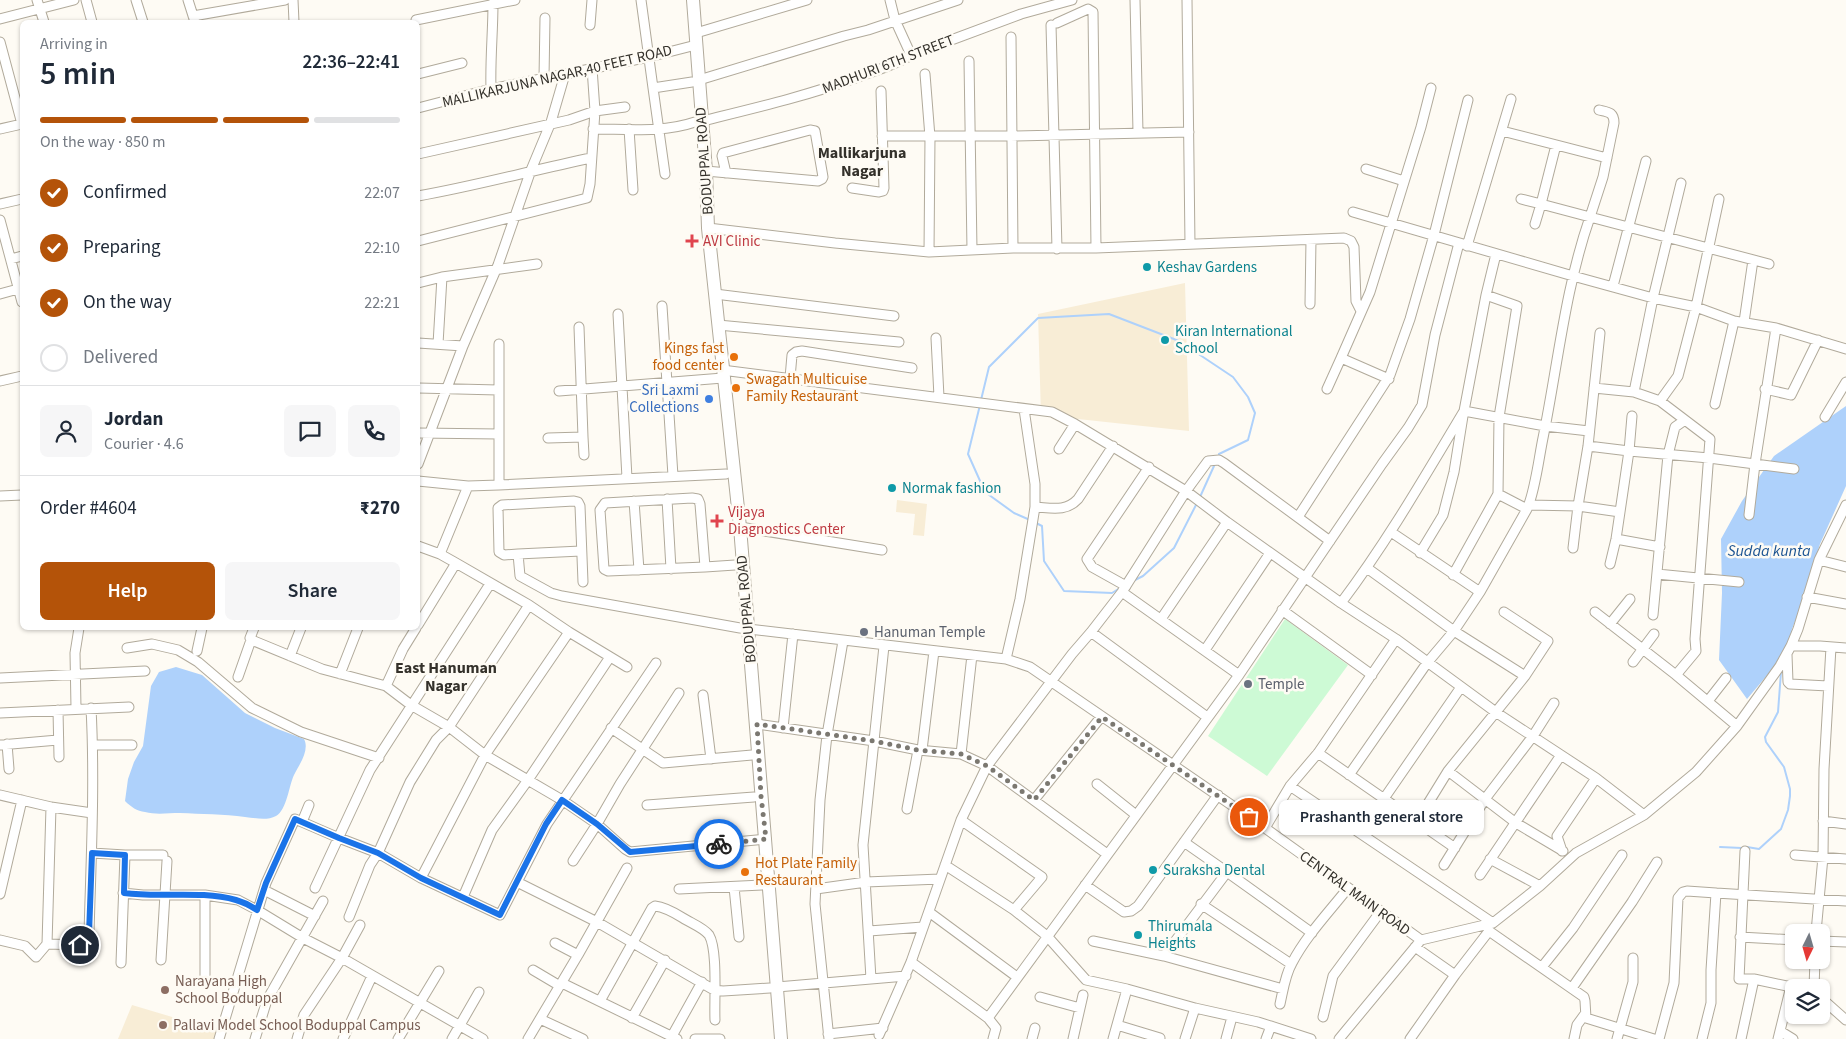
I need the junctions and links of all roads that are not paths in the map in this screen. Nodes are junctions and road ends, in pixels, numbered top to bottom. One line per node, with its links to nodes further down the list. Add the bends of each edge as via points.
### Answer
1 (37, 0): 20 (street)
2 (74, 0): 20 (street)
3 (86, 0): 25 (street)
4 (136, 0): 26 (street)
5 (188, 0): 23 (street)
6 (285, 0): 23 (street)
7 (293, 0): 27 (street)
8 (592, 0): 30 (street)
9 (641, 0): 35 (street)
10 (685, 0): 32 (street, BODUPPAL ROAD)
11 (693, 0): 32 (street, BODUPPAL ROAD)
12 (807, 0): 32 (street, MALLIKARJUNA NAGAR,40 FEET ROAD)
13 (890, 0): 29 (street)
14 (958, 0): 29 (street)
15 (1135, 0): 63 (street)
16 (1187, 0): 64 (street)
17 (509, 1): 18 (street)
18 (493, 3): 28 (street); 46 (street)
19 (1075, 3): 34 (street, MADHURI 6TH STREET, via 1021,14)
20 (40, 10): 22 (street); 24 (street)
21 (545, 18): 42 (street)
22 (0, 19)
23 (194, 19)
24 (43, 20)
25 (91, 20)
26 (142, 20)
27 (294, 20)
28 (416, 20)
29 (896, 20): 34 (street); 43 (street)
30 (590, 25)
31 (1011, 37): 69 (street)
32 (693, 41): 35 (street, MALLIKARJUNA NAGAR,40 FEET ROAD); 43 (street, BODUPPAL ROAD)
33 (0, 42): 54 (street)
34 (912, 55): 55 (street, MADHURI 6TH STREET, via 899,63 829,88)
35 (649, 57): 38 (street, MALLIKARJUNA NAGAR,40 FEET ROAD); 44 (street)
36 (969, 61): 68 (street)
37 (462, 63): 39 (street)
38 (592, 68): 40 (street, MALLIKARJUNA NAGAR,40 FEET ROAD); 53 (street)
39 (420, 74)
40 (565, 74): 42 (street, MALLIKARJUNA NAGAR,40 FEET ROAD); 56 (street)
41 (925, 74): 70 (street)
42 (544, 78): 46 (street, MALLIKARJUNA NAGAR,40 FEET ROAD)
43 (695, 81): 44 (street); 55 (street, BODUPPAL ROAD)
44 (653, 88): 61 (street)
45 (1431, 88): 81 (street)
46 (491, 89): 50 (street, MALLIKARJUNA NAGAR,40 FEET ROAD)
47 (881, 92): 67 (street)
48 (1511, 99): 62 (street)
49 (1468, 100): 99 (street)
50 (420, 107)
51 (624, 107): 53 (street)
52 (1599, 110): 74 (street, via 1614,116)
53 (595, 111): 56 (street); 58 (street)
54 (20, 117)
55 (698, 121): 61 (street, MADHURI 6TH STREET); 76 (street, BODUPPAL ROAD)
56 (552, 122): 72 (street); 78 (street)
57 (20, 124): 60 (street)
58 (593, 128): 59 (street, MADHURI 6TH STREET); 73 (street)
59 (629, 128): 61 (street, MADHURI 6TH STREET); 84 (street)
60 (0, 129)
61 (659, 129): 80 (street)
62 (1502, 131): 71 (street); 104 (street)
63 (1138, 132): 64 (street); 66 (street)
64 (1189, 132): 103 (street)
65 (1055, 134): 66 (street); 66 (street, via 1054,24 1088,9 1093,12); 69 (street); 107 (street)
66 (1094, 134): 106 (street)
67 (882, 136): 70 (street); 83 (street, via 883,191)
68 (971, 136): 69 (street); 70 (street); 109 (street)
69 (1011, 136): 105 (street)
70 (930, 137): 110 (street)
71 (1556, 145): 74 (street); 90 (street)
72 (420, 154)
73 (591, 158): 78 (street); 92 (street, via 587,198)
74 (1607, 158): 93 (street)
75 (1646, 161): 98 (street)
76 (703, 164): 79 (street); 97 (street, BODUPPAL ROAD); 151 (street, BODUPPAL ROAD, via 701,229)
77 (1366, 169): 81 (street)
78 (531, 170): 85 (street); 92 (street)
79 (726, 173): 79 (street, via 818,181 822,176 815,131 723,153)
80 (665, 174)
81 (1404, 181): 95 (street)
82 (1682, 183): 100 (street)
83 (852, 188)
84 (633, 190)
85 (420, 196)
86 (20, 199): 89 (street)
87 (1521, 199): 90 (street)
88 (1719, 199): 108 (street)
89 (0, 204)
90 (1541, 204): 93 (street); 96 (street)
91 (1353, 212): 95 (street)
92 (514, 217): 101 (street); 117 (street)
93 (1590, 217): 98 (street); 118 (street)
94 (0, 220): 113 (street)
95 (1390, 224): 99 (street); 131 (street)
96 (1536, 224)
97 (708, 228): 110 (street); 124 (street, BODUPPAL ROAD)
98 (1630, 228): 100 (street); 121 (street)
99 (1434, 235): 104 (street); 153 (street)
100 (1668, 238): 108 (street); 127 (street)
101 (420, 240)
102 (1311, 240): 103 (street); 128 (street); 131 (street, via 1344,238 1354,242 1356,301)
103 (1190, 244): 106 (street)
104 (1463, 244): 111 (street); 218 (street, via 1435,335 1422,405)
105 (1013, 248): 107 (street); 109 (street)
106 (1096, 248): 107 (street)
107 (1057, 249)
108 (1709, 249): 114 (street); 130 (street)
109 (972, 250): 110 (street)
110 (928, 252)
111 (1496, 254): 118 (street); 125 (street)
112 (20, 256): 113 (street)
113 (11, 258): 122 (street)
114 (1753, 260): 116 (street); 135 (street)
115 (536, 264): 117 (street)
116 (1769, 264)
117 (496, 268): 119 (street); 146 (street)
118 (1573, 276): 121 (street); 177 (street)
119 (442, 277): 120 (street); 144 (street)
120 (420, 282)
121 (1613, 286): 127 (street)
122 (18, 290): 123 (street); 126 (street)
123 (0, 294)
124 (715, 294): 133 (street); 136 (street, BODUPPAL ROAD)
125 (1486, 295): 171 (street); 173 (street, via 1517,306)
126 (20, 296)
127 (1653, 298): 130 (street); 166 (street)
128 (1310, 304)
129 (662, 306): 156 (street)
130 (1696, 307): 134 (street); 168 (street, via 1678,376)
131 (1361, 312): 148 (street)
132 (618, 314): 157 (street)
133 (894, 316)
134 (1734, 321): 135 (street); 169 (street)
135 (1744, 322): 138 (street)
136 (718, 325): 142 (street); 151 (street, BODUPPAL ROAD)
137 (579, 327): 164 (street)
138 (1776, 328): 141 (street); 160 (street)
139 (1600, 333): 159 (street)
140 (936, 338): 167 (street)
141 (1818, 340): 147 (street); 160 (street, via 1791,395)
142 (899, 342)
143 (420, 343): 144 (street)
144 (438, 344): 146 (street)
145 (499, 344): 163 (street)
146 (463, 346): 161 (street)
147 (1846, 349)
148 (1341, 358): 153 (street); 162 (street)
149 (912, 368): 152 (street, via 802,351 792,355)
150 (20, 376): 154 (street)
151 (721, 376): 152 (street); 156 (street); 195 (street, BODUPPAL ROAD); 215 (street, BODUPPAL ROAD)
152 (790, 378): 167 (street)
153 (1389, 379): 213 (street)
154 (0, 381)
155 (1846, 382): 174 (street)
156 (666, 384): 157 (street); 196 (street)
157 (622, 387): 164 (street); 197 (street)
158 (420, 388): 161 (street)
159 (1594, 388): 166 (street); 178 (street)
160 (1765, 388): 192 (street)
161 (446, 389): 163 (street); 180 (street)
162 (1326, 389)
163 (498, 390): 181 (street)
164 (581, 390): 165 (street); 182 (street)
165 (559, 391)
166 (1634, 392): 168 (street)
167 (939, 397): 170 (street)
168 (1660, 401): 175 (street)
169 (1715, 404)
170 (1024, 409): 176 (street, via 1052,412); 209 (street)
171 (1464, 411): 173 (street); 216 (street); 225 (street, via 1443,515)
172 (1632, 416): 187 (street)
173 (1499, 417): 177 (street); 202 (street)
174 (1825, 417)
175 (1685, 420): 189 (street, via 1674,428); 190 (street, via 1710,439)
176 (1075, 424): 184 (street); 186 (street)
177 (1545, 426): 178 (street); 210 (street)
178 (1589, 431): 185 (street)
179 (420, 433): 180 (street)
180 (430, 434): 181 (street); 191 (street)
181 (499, 434): 199 (street)
182 (583, 437): 183 (street); 188 (street)
183 (548, 438)
184 (1112, 446): 193 (street); 209 (street, via 1072,506)
185 (1588, 446): 187 (street); 208 (street)
186 (1059, 449)
187 (1629, 451): 189 (street); 211 (street)
188 (584, 455)
189 (1668, 455): 190 (street); 220 (street)
190 (1709, 458): 192 (street); 240 (street)
191 (420, 459)
192 (1755, 464): 194 (street); 212 (street)
193 (1149, 467): 201 (street); 244 (street, via 1087,559 1092,567)
194 (1794, 469)
195 (726, 474): 196 (street); 231 (street, BODUPPAL ROAD)
196 (673, 476): 197 (street)
197 (627, 478): 199 (street)
198 (420, 481): 200 (street)
199 (498, 485): 200 (street)
200 (468, 486): 226 (street)
201 (1186, 491): 213 (street, via 1208,461 1219,460); 214 (street); 244 (street)
202 (1498, 494): 210 (street); 238 (street)
203 (20, 495): 204 (street)
204 (0, 496)
205 (667, 499): 206 (street); 232 (street, via 698,499); 235 (street)
206 (634, 501): 236 (street); 236 (street, via 605,503 600,510 603,565 608,570)
207 (1846, 505): 228 (street)
208 (1578, 506): 210 (street); 211 (street); 221 (street)
209 (1035, 507): 286 (street, via 1020,599)
210 (1528, 507): 245 (street)
211 (1620, 512): 217 (street)
212 (1749, 515)
213 (1298, 517): 218 (street)
214 (1227, 522): 224 (street); 255 (street)
215 (740, 527): 222 (street); 258 (street, BODUPPAL ROAD)
216 (1392, 532): 225 (street); 234 (street)
217 (1616, 539): 220 (street); 230 (street)
218 (1330, 541): 239 (street)
219 (420, 547): 226 (street)
220 (1660, 547): 237 (street)
221 (1573, 548)
222 (882, 550)
223 (582, 551): 227 (street); 227 (street, via 578,502 502,505 497,512 499,552); 241 (street)
224 (1270, 552): 239 (street); 279 (street)
225 (1420, 553): 238 (street)
226 (440, 554): 229 (street)
227 (518, 554): 258 (street, CENTRAL MAIN ROAD, via 520,576 551,593)
228 (1819, 560): 233 (street); 246 (street)
229 (456, 563): 243 (street); 256 (street)
230 (1610, 564)
231 (735, 565): 232 (street); 258 (street, BODUPPAL ROAD)
232 (704, 567): 235 (street)
233 (1846, 567)
234 (1367, 568): 248 (street); 265 (street)
235 (671, 569): 236 (street)
236 (639, 570)
237 (1657, 574): 240 (street); 254 (street)
238 (1453, 575): 245 (street)
239 (1305, 577): 248 (street); 251 (street)
240 (1699, 578): 242 (street); 296 (street, via 1696,651)
241 (583, 582)
242 (1739, 582)
243 (490, 584): 250 (street); 309 (street)
244 (1124, 589): 255 (street); 267 (street)
245 (1480, 592): 265 (street)
246 (1807, 597): 249 (street); 273 (street)
247 (1630, 600): 257 (street)
248 (1342, 603): 270 (street)
249 (1846, 604)
250 (529, 605): 266 (street); 319 (street)
251 (1282, 610): 294 (street); 295 (street)
252 (1504, 612): 297 (street, via 1548,641)
253 (1595, 612): 257 (street)
254 (1653, 615)
255 (1161, 619): 279 (street)
256 (420, 621)
257 (1610, 624): 278 (street)
258 (744, 628): 268 (street, CENTRAL MAIN ROAD); 318 (street, BODUPPAL ROAD); 335 (street, BODUPPAL ROAD)
259 (79, 630): 292 (street)
260 (201, 630): 280 (street)
261 (253, 630): 271 (street)
262 (300, 630): 284 (street)
263 (357, 630): 293 (street)
264 (415, 630): 302 (street)
265 (1454, 631): 289 (street); 297 (street)
266 (569, 632): 285 (street); 334 (street)
267 (1091, 632): 301 (street); 317 (street)
268 (794, 634): 272 (street, CENTRAL MAIN ROAD); 322 (street)
269 (1654, 634): 278 (street)
270 (1396, 639): 289 (street); 295 (street)
271 (251, 640): 284 (street); 298 (street)
272 (843, 641): 274 (street, CENTRAL MAIN ROAD); 323 (street)
273 (1792, 644): 275 (street); 283 (street)
274 (884, 646): 281 (street, CENTRAL MAIN ROAD); 326 (street)
275 (1830, 647): 277 (street); 303 (street)
276 (127, 648): 338 (street, via 152,644 178,650 198,662 252,708 301,732)
277 (1846, 648)
278 (1643, 649): 287 (street); 296 (street)
279 (1205, 650): 294 (street)
280 (196, 651)
281 (934, 651): 282 (street, CENTRAL MAIN ROAD); 331 (street)
282 (972, 655): 286 (street, CENTRAL MAIN ROAD); 333 (street)
283 (1787, 655): 303 (street, via 1790,684); 320 (street)
284 (290, 656): 293 (street)
285 (610, 657): 290 (street); 346 (street)
286 (1006, 659): 301 (street, CENTRAL MAIN ROAD, via 1030,667)
287 (1633, 662)
288 (656, 663): 321 (street)
289 (1427, 663): 304 (street); 344 (street)
290 (627, 667)
291 (145, 671): 292 (street)
292 (75, 674): 299 (street); 311 (street)
293 (340, 674): 302 (street)
294 (1240, 675): 317 (street)
295 (1372, 675): 332 (street)
296 (1676, 675): 307 (street)
297 (1525, 676): 315 (street)
298 (238, 677)
299 (0, 678)
300 (1726, 678): 307 (street)
301 (1052, 681): 316 (street, CENTRAL MAIN ROAD); 341 (street)
302 (386, 686): 309 (street)
303 (1828, 686): 365 (street)
304 (1460, 687): 315 (street); 356 (street)
305 (680, 693): 330 (street)
306 (703, 695): 339 (street)
307 (1708, 701): 320 (street)
308 (1554, 703): 324 (street)
309 (411, 705): 319 (street); 338 (street)
310 (129, 707): 312 (street)
311 (76, 708): 312 (street); 313 (street)
312 (91, 708): 329 (street)
313 (58, 710): 314 (street); 325 (street)
314 (0, 713)
315 (1497, 713): 324 (street); 343 (street)
316 (1102, 717): 340 (street, CENTRAL MAIN ROAD); 355 (street)
317 (1207, 717): 340 (street)
318 (757, 724): 322 (street); 373 (street, BODUPPAL ROAD)
319 (449, 726): 334 (street); 379 (street, via 436,740 410,782)
320 (1737, 726): 363 (street, via 1696,772)
321 (612, 728): 330 (street); 354 (street)
322 (783, 728): 323 (street)
323 (827, 736): 326 (street); 406 (street)
324 (1533, 736): 336 (street); 352 (street)
325 (58, 740): 327 (street); 337 (street)
326 (874, 741): 331 (street); 398 (street, via 863,845)
327 (4, 744): 342 (street)
328 (132, 744): 329 (street)
329 (93, 746): 361 (street)
330 (643, 750): 339 (street, via 663,763); 369 (street)
331 (920, 750): 333 (street); 360 (street)
332 (1318, 753): 344 (street); 348 (street)
333 (961, 754): 341 (street)
334 (485, 755): 346 (street); 395 (street)
335 (752, 755): 339 (street); 351 (street, BODUPPAL ROAD)
336 (1561, 755): 345 (street); 368 (street)
337 (59, 757)
338 (379, 758): 372 (street, via 370,770)
339 (711, 759)
340 (1173, 764): 350 (street, CENTRAL MAIN ROAD); 362 (street)
341 (987, 766): 355 (street); 364 (street)
342 (9, 769)
343 (1448, 771): 352 (street); 367 (street)
344 (1349, 775): 356 (street)
345 (1596, 778): 363 (street); 376 (street, via 1557,836)
346 (528, 780): 354 (street); 414 (street, via 492,830)
347 (1097, 784): 362 (street)
348 (1290, 786): 371 (street); 428 (street)
349 (0, 795): 353 (street)
350 (1218, 795): 371 (street, CENTRAL MAIN ROAD); 374 (street)
351 (754, 797): 358 (street); 373 (street, BODUPPAL ROAD)
352 (1485, 799): 368 (street); 375 (street)
353 (22, 800): 359 (street); 410 (street)
354 (562, 800): 369 (street); 397 (street)
355 (1034, 800): 381 (street)
356 (1383, 800): 367 (street)
357 (310, 805): 366 (street)
358 (647, 805)
359 (50, 807): 361 (street); 443 (street)
360 (907, 809)
361 (92, 813): 378 (street)
362 (1136, 815): 381 (street)
363 (1644, 815): 380 (street)
364 (961, 820): 390 (street); 420 (street, via 1042,877)
365 (1823, 821): 370 (street); 385 (street)
366 (302, 822): 372 (street); 407 (street, via 295,819)
367 (1416, 823): 375 (street)
368 (1516, 823): 376 (street); 386 (street)
369 (597, 824): 373 (street, via 630,852); 388 (street)
370 (1846, 824)
371 (1265, 828): 404 (street, CENTRAL MAIN ROAD)
372 (339, 838): 379 (street); 403 (street)
373 (762, 840): 399 (street, BODUPPAL ROAD); 468 (street, BODUPPAL ROAD)
374 (1184, 842): 393 (street); 400 (street, via 1138,906 1131,911 1124,912)
375 (1455, 848): 391 (street)
376 (1562, 851): 380 (street)
377 (1745, 852): 411 (street)
378 (92, 853): 382 (street); 443 (street, via 87,938 80,945)
379 (378, 853): 395 (street); 424 (street)
380 (1576, 853): 401 (street)
381 (1108, 854): 400 (street)
382 (125, 855): 408 (street); 413 (street, via 165,858)
383 (1622, 855): 454 (street, via 1573,928)
384 (1795, 855): 385 (street)
385 (1823, 857): 387 (street); 415 (street)
386 (1490, 859): 394 (street); 401 (street)
387 (1846, 859)
388 (573, 861)
389 (1657, 862): 469 (street)
390 (945, 865): 396 (street); 420 (street)
391 (1444, 866)
392 (626, 868): 425 (street)
393 (1227, 872): 418 (street); 431 (street)
394 (1480, 875)
395 (421, 878): 414 (street)
396 (940, 879): 398 (street); 422 (street)
397 (517, 882): 414 (street, via 500,915); 425 (street)
398 (866, 882): 406 (street); 430 (street)
399 (762, 885): 402 (street); 468 (street, BODUPPAL ROAD)
400 (1085, 885): 433 (street)
401 (1540, 886): 428 (street)
402 (734, 887): 405 (street); 432 (street)
403 (315, 888)
404 (1348, 888): 421 (street, CENTRAL MAIN ROAD); 431 (street)
405 (679, 889)
406 (816, 889): 465 (street)
407 (264, 890): 419 (street); 423 (street)
408 (124, 893): 413 (street); 452 (street)
409 (1716, 893): 411 (street); 526 (street, via 1687,891 1678,898 1674,982); 527 (street, via 1711,1003)
410 (0, 894)
411 (1743, 894): 415 (street); 434 (street)
412 (204, 895): 413 (street); 419 (street, via 238,900); 458 (street)
413 (164, 896): 449 (street)
414 (463, 897)
415 (1818, 898): 417 (street); 426 (street)
416 (323, 901): 423 (street)
417 (1846, 901)
418 (1201, 904): 446 (street); 453 (street)
419 (257, 910): 435 (street); 500 (street)
420 (1014, 910): 433 (street)
421 (1380, 911): 444 (street, CENTRAL MAIN ROAD); 485 (street, via 1333,976)
422 (929, 912): 429 (street); 461 (street)
423 (315, 916): 435 (street)
424 (349, 917)
425 (597, 922): 440 (street); 445 (street)
426 (1816, 924)
427 (360, 925): 447 (street)
428 (1489, 926): 444 (street); 454 (street); 457 (street)
429 (923, 927): 430 (street); 451 (street)
430 (869, 931): 462 (street)
431 (1312, 933): 453 (street)
432 (739, 936)
433 (1047, 936): 461 (street); 470 (street, via 1086,980)
434 (1740, 937): 437 (street); 463 (street, via 1739,979)
435 (303, 938): 447 (street); 501 (street, via 267,1000)
436 (0, 940): 443 (street, via 25,946 36,957)
437 (1785, 940)
438 (1093, 941): 446 (street)
439 (1830, 941): 441 (street)
440 (632, 942): 450 (street); 472 (street, via 655,906 678,915 710,936); 476 (street)
441 (1846, 942)
442 (555, 943): 445 (street)
443 (47, 944)
444 (1418, 944): 457 (street, CENTRAL MAIN ROAD); 521 (street)
445 (578, 955): 466 (street)
446 (1164, 956): 471 (street)
447 (342, 958): 459 (street); 502 (street, via 304,1015)
448 (1633, 958): 495 (street, via 1633,982)
449 (161, 960)
450 (665, 960): 464 (street); 486 (street)
451 (911, 962): 460 (street); 487 (street)
452 (121, 963)
453 (1291, 964): 471 (street)
454 (1542, 967): 469 (street)
455 (532, 970): 466 (street)
456 (439, 971): 477 (street)
457 (1455, 975): 522 (street)
458 (205, 976)
459 (372, 976): 477 (street); 503 (street)
460 (906, 976): 462 (street); 497 (street, via 881,1031)
461 (1017, 977): 487 (street)
462 (871, 979): 465 (street)
463 (1754, 979): 467 (street); 528 (street)
464 (702, 982): 472 (street); 498 (street)
465 (822, 983): 468 (street); 497 (street)
466 (561, 984): 476 (street); 488 (street)
467 (1785, 985)
468 (773, 988): 472 (street); 511 (street, BODUPPAL ROAD); 512 (street, BODUPPAL ROAD)
469 (1572, 988): 482 (street, via 1584,997)
470 (1127, 989): 481 (street); 492 (street)
471 (1283, 989): 478 (street)
472 (714, 990): 489 (street)
473 (479, 992): 491 (street)
474 (1083, 995): 480 (street)
475 (1040, 997): 480 (street)
476 (600, 1001): 486 (street)
477 (419, 1003): 491 (street); 504 (street)
478 (1280, 1004)
479 (1830, 1006): 490 (street)
480 (1080, 1008): 515 (street)
481 (1195, 1008): 484 (street); 517 (street)
482 (1585, 1014): 495 (street, via 1586,1018); 523 (street)
483 (1785, 1014): 496 (street)
484 (1232, 1016): 493 (street); 518 (street)
485 (1323, 1017)
486 (632, 1018): 498 (street)
487 (988, 1018): 513 (street, via 996,1028)
488 (540, 1019): 507 (street); 508 (street)
489 (715, 1020)
490 (1846, 1020)
491 (459, 1025): 505 (street); 506 (street)
492 (1117, 1025): 499 (street); 516 (street)
493 (1270, 1026): 519 (street); 520 (street)
494 (1035, 1028): 514 (street)
495 (1619, 1028): 524 (street); 525 (street)
496 (1779, 1035): 529 (street)
497 (828, 1036)
498 (674, 1038)
499 (1160, 1038)
500 (219, 1039)
501 (255, 1039)
502 (297, 1039)
503 (343, 1039)
504 (398, 1039)
505 (452, 1039)
506 (483, 1039)
507 (528, 1039)
508 (583, 1039)
509 (695, 1039): 510 (street)
510 (720, 1039)
511 (773, 1039)
512 (781, 1039)
513 (993, 1039)
514 (1032, 1039)
515 (1073, 1039)
516 (1113, 1039)
517 (1185, 1039)
518 (1226, 1039)
519 (1266, 1039)
520 (1311, 1039)
521 (1339, 1039)
522 (1410, 1039)
523 (1574, 1039)
524 (1617, 1039)
525 (1654, 1039)
526 (1659, 1039)
527 (1702, 1039)
528 (1741, 1039)
529 (1793, 1039)

